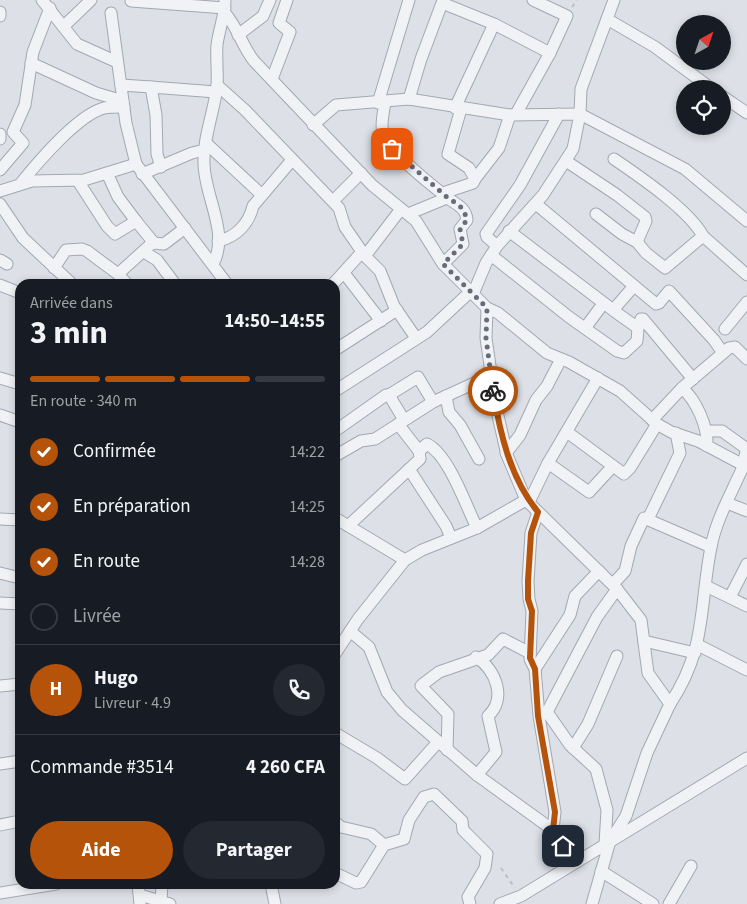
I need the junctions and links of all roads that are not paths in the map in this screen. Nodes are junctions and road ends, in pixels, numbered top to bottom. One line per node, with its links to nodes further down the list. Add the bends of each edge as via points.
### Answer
1 (91, 0): 15 (street)
2 (270, 0): 16 (street, via 263,16)
3 (287, 0): 20 (street, via 279,23 290,32)
4 (408, 0): 27 (street)
5 (532, 0): 17 (street, via 567,16)
6 (614, 0): 13 (street)
7 (131, 1): 9 (street)
8 (46, 3): 15 (street); 19 (street)
9 (227, 5): 16 (street); 24 (street, via 217,45)
10 (0, 12): 12 (street)
11 (111, 14): 18 (street)
12 (0, 16)
13 (607, 18): 21 (street, via 655,47); 33 (street, via 581,89)
14 (494, 24): 17 (street); 25 (street, via 445,2 440,5); 29 (street)
15 (64, 26): 18 (street, via 77,44)
16 (238, 35): 20 (street, via 248,53)
17 (550, 52): 31 (street)
18 (117, 62): 22 (street)
19 (31, 63): 28 (street); 43 (street, via 25,104 14,132 22,143)
20 (272, 79): 34 (street)
21 (700, 80)
22 (121, 85): 23 (street); 28 (street)
23 (151, 87): 24 (street); 41 (street)
24 (216, 89): 37 (street); 39 (street, via 245,110)
25 (410, 100): 27 (street); 29 (street)
26 (731, 102): 30 (street)
27 (381, 103): 34 (street, via 336,105); 51 (street, via 382,131 392,149)
28 (123, 104): 42 (street, via 129,142); 48 (street, via 105,108 79,122)
29 (458, 108): 31 (street); 46 (street, via 448,154 469,168)
30 (747, 113)
31 (513, 114): 32 (street); 46 (street, via 490,162)
32 (559, 114): 33 (street); 65 (street, via 520,185 486,234)
33 (580, 114): 40 (street, via 573,149); 57 (street, via 680,166)
34 (313, 124): 45 (street)
35 (0, 134): 36 (street)
36 (0, 139)
37 (205, 147): 41 (street); 50 (street); 62 (street, via 205,179)
38 (614, 159): 61 (street, via 671,202 700,229)
39 (292, 160): 50 (street); 52 (street)
40 (566, 161): 54 (street); 63 (street, via 645,217)
41 (161, 167): 42 (street)
42 (139, 169): 44 (street); 59 (street)
43 (0, 170)
44 (107, 173): 47 (street); 58 (street)
45 (362, 173): 52 (street); 55 (street)
46 (475, 179): 51 (street)
47 (78, 180): 48 (street); 58 (street, via 115,234)
48 (21, 183): 49 (street)
49 (0, 191)
50 (262, 196): 62 (street, via 239,231)
51 (445, 196): 55 (street); 69 (street, via 464,211 467,220 460,229 463,244)
52 (333, 201): 67 (street, via 339,208 345,228)
53 (0, 204): 70 (street, via 24,238)
54 (536, 204): 60 (street); 80 (street)
55 (405, 212): 67 (street); 69 (street, via 425,233)
56 (596, 214): 63 (street)
57 (747, 220)
58 (136, 221): 64 (street)
59 (185, 228): 64 (street, via 164,244); 68 (street)
60 (509, 231): 65 (street); 85 (street)
61 (703, 236): 63 (street, via 667,268); 73 (street)
62 (218, 241): 68 (street)
63 (637, 242)
64 (154, 243): 66 (street)
65 (494, 250): 83 (street); 91 (street)
66 (144, 252): 72 (street); 76 (street, via 157,260)
67 (364, 254): 71 (street); 82 (street, via 380,271)
68 (213, 264): 77 (street)
69 (443, 264): 83 (street)
70 (54, 268): 72 (street, via 66,250 82,249); 74 (street)
71 (344, 273): 78 (street); 86 (street)
72 (118, 274): 75 (street)
73 (747, 275)
74 (66, 279)
75 (122, 279)
76 (171, 279)
77 (222, 279)
78 (338, 279)
79 (0, 285): 81 (street)
80 (634, 286): 89 (street); 96 (street, via 658,304 669,291)
81 (15, 291)
82 (387, 292): 86 (street); 88 (street)
83 (471, 293): 87 (street); 94 (street)
84 (747, 302): 93 (street)
85 (603, 304): 89 (street); 91 (street)
86 (371, 308): 90 (street)
87 (487, 308): 97 (street, via 498,313 537,347); 99 (street, via 486,338)
88 (397, 310): 90 (street); 94 (street)
89 (614, 310): 92 (street)
90 (381, 321): 95 (street)
91 (585, 328): 92 (street, via 624,353 638,339)
92 (638, 328): 102 (street, via 643,319)
93 (725, 329)
94 (416, 338): 104 (street)
95 (340, 347)
96 (723, 353): 98 (street, via 735,347); 102 (street)
97 (561, 359): 101 (street); 121 (street, via 536,400 520,435)
98 (747, 359)
99 (492, 375): 107 (street); 121 (street)
100 (0, 378): 103 (street)
101 (598, 378): 112 (street, via 620,391); 115 (street)
102 (694, 379): 105 (street)
103 (15, 382)
104 (340, 388)
105 (682, 388): 112 (street); 114 (street, via 692,397)
106 (389, 395): 108 (street, via 418,377); 111 (street); 113 (street)
107 (446, 396): 108 (street); 122 (street, via 449,412)
108 (433, 402): 111 (street)
109 (0, 415): 110 (street)
110 (15, 420)
111 (401, 422): 119 (street); 120 (street, via 376,438)
112 (655, 422): 116 (street); 124 (street, via 630,468 621,474)
113 (340, 427)
114 (706, 431): 117 (street); 118 (street, via 722,431)
115 (568, 432): 123 (street); 124 (street)
116 (676, 433): 117 (street); 131 (street, via 680,453)
117 (707, 446): 125 (street)
118 (747, 450): 125 (street)
119 (419, 451): 126 (street, via 420,459); 136 (street, via 427,444 435,449 457,485)
120 (340, 453)
121 (506, 453): 127 (street)
122 (479, 460)
123 (548, 463): 124 (street, via 589,492); 127 (street)
124 (614, 466)
125 (745, 466): 128 (street)
126 (409, 469): 135 (street); 137 (street)
127 (528, 501): 129 (street); 136 (street)
128 (727, 503): 130 (street); 138 (street)
129 (538, 512): 141 (street); 154 (street, via 531,533 528,581 532,611)
130 (747, 512)
131 (648, 518): 138 (street); 145 (street, via 644,518)
132 (0, 519): 133 (street)
133 (15, 520)
134 (340, 521): 135 (street)
135 (348, 526): 139 (street)
136 (477, 528): 137 (street)
137 (451, 538): 139 (street)
138 (711, 547): 144 (street)
139 (405, 560): 150 (street)
140 (747, 564): 146 (street)
141 (599, 571): 145 (street); 157 (street, via 575,596 570,615)
142 (0, 573): 143 (street)
143 (15, 577)
144 (706, 586): 146 (street); 153 (street)
145 (615, 587): 151 (street, via 641,620); 162 (street)
146 (730, 597): 149 (street)
147 (0, 603): 148 (street)
148 (15, 604)
149 (747, 606)
150 (350, 631): 152 (street); 164 (street, via 369,647 387,692)
151 (644, 641): 153 (street); 161 (street, via 648,673)
152 (340, 646)
153 (696, 649): 158 (street); 161 (street)
154 (530, 653): 156 (street, via 504,639 493,652); 157 (street)
155 (617, 656): 165 (street, via 588,724)
156 (476, 657): 164 (street, via 440,672 422,686 448,714); 169 (street, via 497,682 498,694 496,709 488,716 496,752)
157 (535, 669): 162 (street)
158 (747, 670)
159 (15, 684): 160 (street)
160 (0, 686)
161 (670, 704): 174 (street, via 647,753 627,814)
162 (543, 714): 165 (street); 173 (street, via 555,812)
163 (340, 736): 164 (street, via 405,779)
164 (442, 746): 169 (street)
165 (573, 748): 174 (street, via 596,769 607,810)
166 (747, 758): 174 (street)
167 (15, 762): 168 (street)
168 (0, 764)
169 (477, 775): 173 (street)
170 (15, 822): 171 (street)
171 (0, 825)
172 (340, 826): 175 (street, via 370,834)
173 (553, 830): 176 (street)
174 (608, 842): 176 (street); 178 (street)
175 (384, 845): 179 (street, via 361,882); 187 (street, via 404,839 409,820 424,797 434,794 462,821 464,830 487,854 485,868 468,897)
176 (573, 863): 188 (street, via 521,896)
177 (691, 866): 191 (street)
178 (601, 871): 189 (street); 190 (street)
179 (340, 875)
180 (25, 889): 183 (street)
181 (163, 889): 185 (street)
182 (273, 889): 186 (street)
183 (0, 893)
184 (139, 894): 185 (street)
185 (166, 903)
186 (275, 904)
187 (470, 904)
188 (500, 904)
189 (592, 904)
190 (653, 904)
191 (669, 904)

